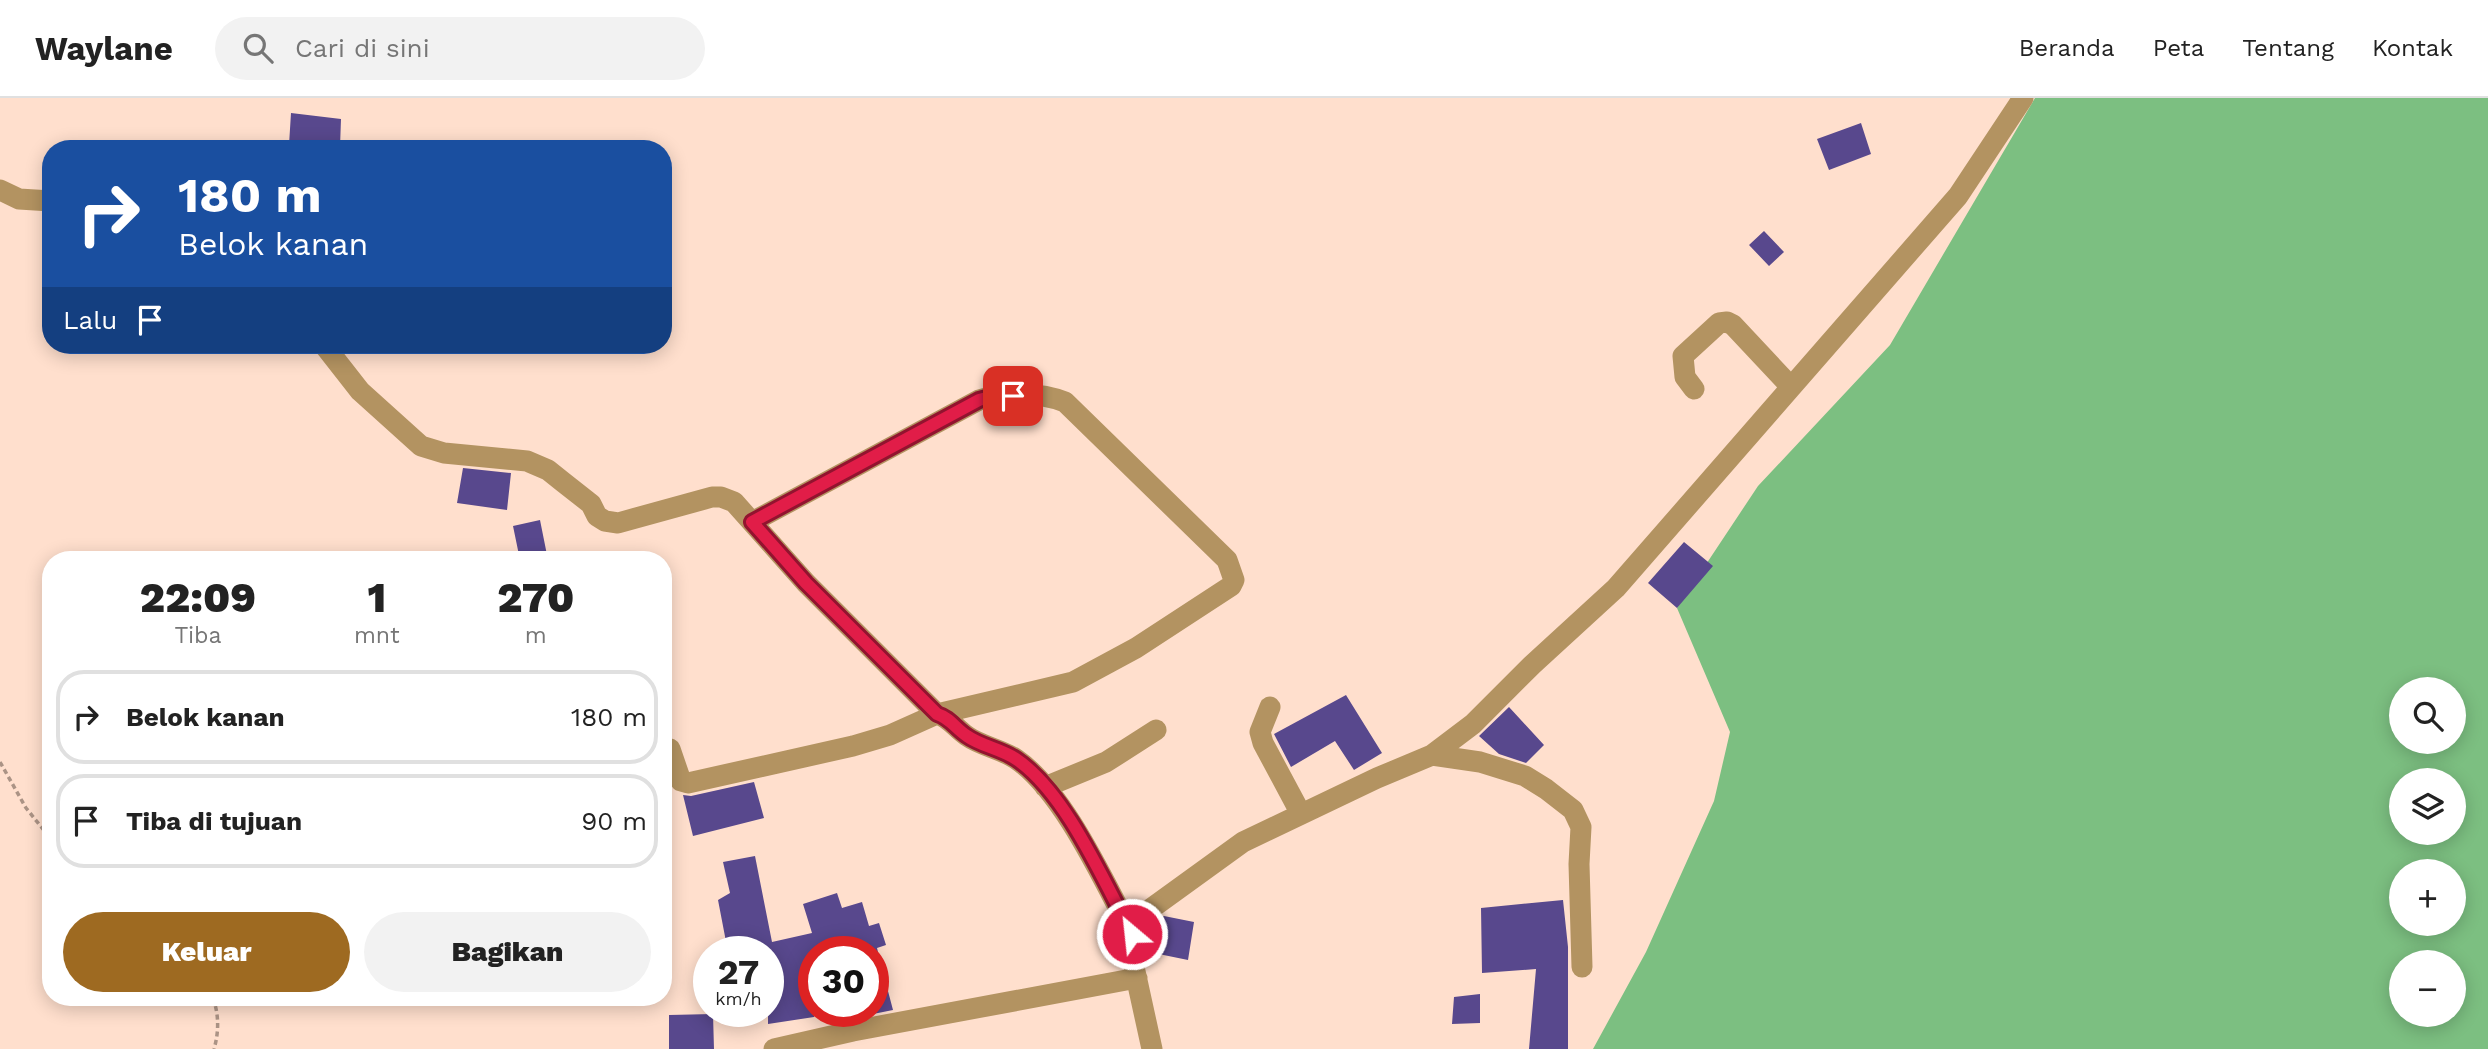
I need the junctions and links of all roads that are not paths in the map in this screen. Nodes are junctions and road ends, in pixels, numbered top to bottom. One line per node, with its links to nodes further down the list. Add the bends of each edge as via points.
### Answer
1 (2023, 98): 5 (street, via 1958,196)
2 (0, 190): 3 (street, via 19,199)
3 (42, 200)
4 (331, 354): 7 (street, via 360,391 421,446 538,465 591,504 605,521 618,523 721,497 734,502)
5 (1791, 387): 6 (street, via 1727,322 1719,323 1683,356 1685,377); 12 (street, via 1616,588 1473,724)
6 (1694, 389)
7 (752, 522): 9 (street); 9 (street, via 979,400 1049,396 1065,402 1227,560 1234,580 1231,586 1136,648 1073,682)
8 (1270, 707): 14 (street, via 1260,732)
9 (937, 714): 11 (street, via 853,746 688,783 681,782); 13 (street, via 967,736 1015,758)
10 (1156, 730): 13 (street, via 1106,762)
11 (672, 755)
12 (1433, 755): 14 (street); 16 (street, via 1480,762 1525,776 1573,810 1581,827)
13 (1045, 786): 15 (street, via 1081,839)
14 (1301, 814): 15 (street, via 1242,842 1138,918)
15 (1132, 934): 17 (street)
16 (1582, 967)
17 (1137, 978): 18 (street); 19 (street)
18 (774, 1049)
19 (1152, 1049)

